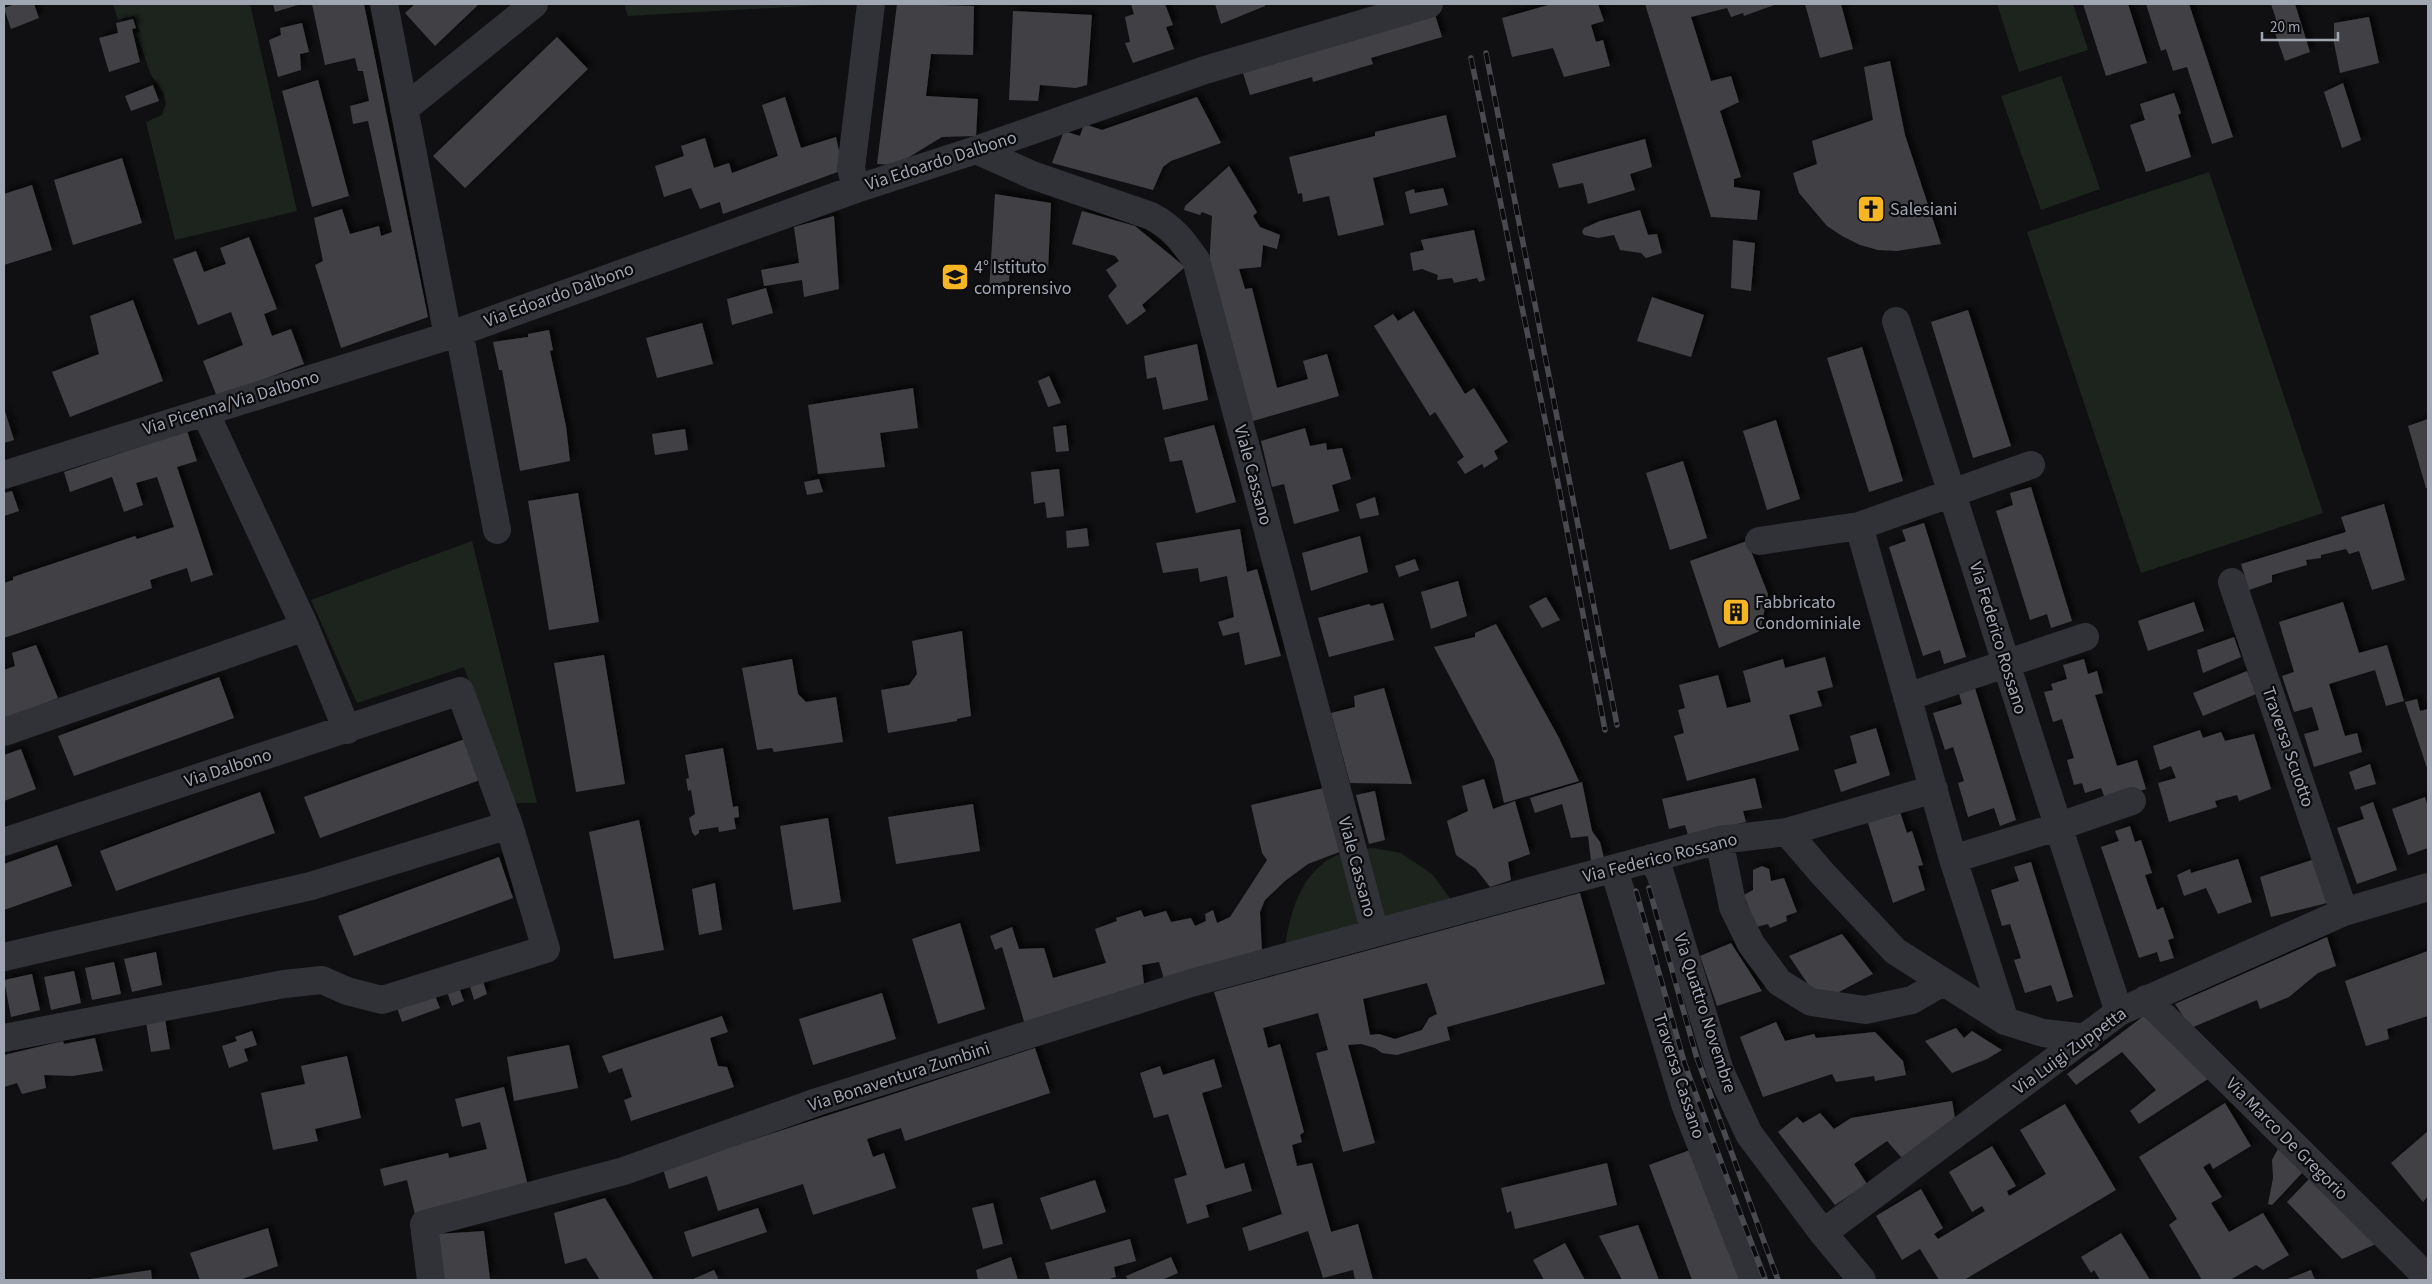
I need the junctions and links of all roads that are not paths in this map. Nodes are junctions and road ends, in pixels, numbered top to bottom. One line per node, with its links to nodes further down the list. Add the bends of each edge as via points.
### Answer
1 (384, 4): 5 (street)
2 (534, 4): 5 (street)
3 (871, 4): 7 (street, via 851,168)
4 (1429, 4): 6 (street, Via Edoardo Dalbono, via 1205,70)
5 (404, 109): 9 (street)
6 (976, 150): 7 (street, Via Edoardo Dalbono); 36 (street, Viale Cassano, via 1032,175 1151,216 1168,225 1196,260)
7 (856, 189): 9 (street, Via Edoardo Dalbono)
8 (1896, 321): 13 (street, Via Federico Rossano)
9 (453, 334): 10 (street, Via Picenna/Via Dalbono); 15 (street)
10 (205, 412): 12 (street, Via Picenna/Via Dalbono); 18 (street)
11 (2030, 465): 13 (street)
12 (4, 474)
13 (1952, 491): 14 (street); 20 (street, Via Federico Rossano)
14 (1859, 526): 16 (street); 21 (street)
15 (497, 530)
16 (1759, 541)
17 (2232, 582): 35 (street, Traversa Scuotto)
18 (305, 627): 22 (street); 23 (street)
19 (2085, 637): 20 (street)
20 (2007, 663): 21 (street); 27 (street, Via Federico Rossano)
21 (1907, 697): 24 (street)
22 (347, 730): 26 (street, Via Dalbono, via 460,691); 30 (street, Via Dalbono)
23 (4, 732)
24 (1934, 789): 28 (street, Via Federico Rossano); 32 (street)
25 (2132, 801): 27 (street)
26 (509, 825): 37 (street, via 310,886); 42 (street, via 546,949 382,1000 347,991 322,980)
27 (2057, 827): 32 (street); 40 (street, Via Federico Rossano)
28 (1787, 832): 29 (street, Via Federico Rossano); 38 (street, via 1895,951)
29 (1719, 840): 31 (street, Via Federico Rossano); 38 (street, via 1734,908 1751,944 1779,982 1811,1002 1865,1010 1912,1000)
30 (4, 842)
31 (1651, 858): 33 (street, Via Federico Rossano); 44 (street, Via Quattro Novembre, via 1660,874 1720,1071 1749,1134)
32 (1953, 859): 41 (street)
33 (1614, 869): 36 (street, Via Federico Rossano); 47 (street, Traversa Cassano, via 1685,1104)
34 (2428, 887): 35 (street, Via Luigi Zuppetta)
35 (2344, 912): 39 (street, Via Luigi Zuppetta)
36 (1375, 933): 46 (street, Via Bonaventura Zumbini, via 1182,986 817,1102 624,1171 424,1224)
37 (4, 957)
38 (1943, 982): 41 (street)
39 (2146, 999): 40 (street, Via Luigi Zuppetta); 45 (street, Via Marco De Gregorio)
40 (2119, 1012): 43 (street, Via Luigi Zuppetta)
41 (2005, 1021): 43 (street, via 2043,1033)
42 (4, 1038)
43 (2087, 1038): 44 (street, Via Luigi Zuppetta)
44 (1824, 1233): 48 (street, Via Quattro Novembre)
45 (2428, 1278)
46 (431, 1280)
47 (1754, 1280)
48 (1862, 1280)

